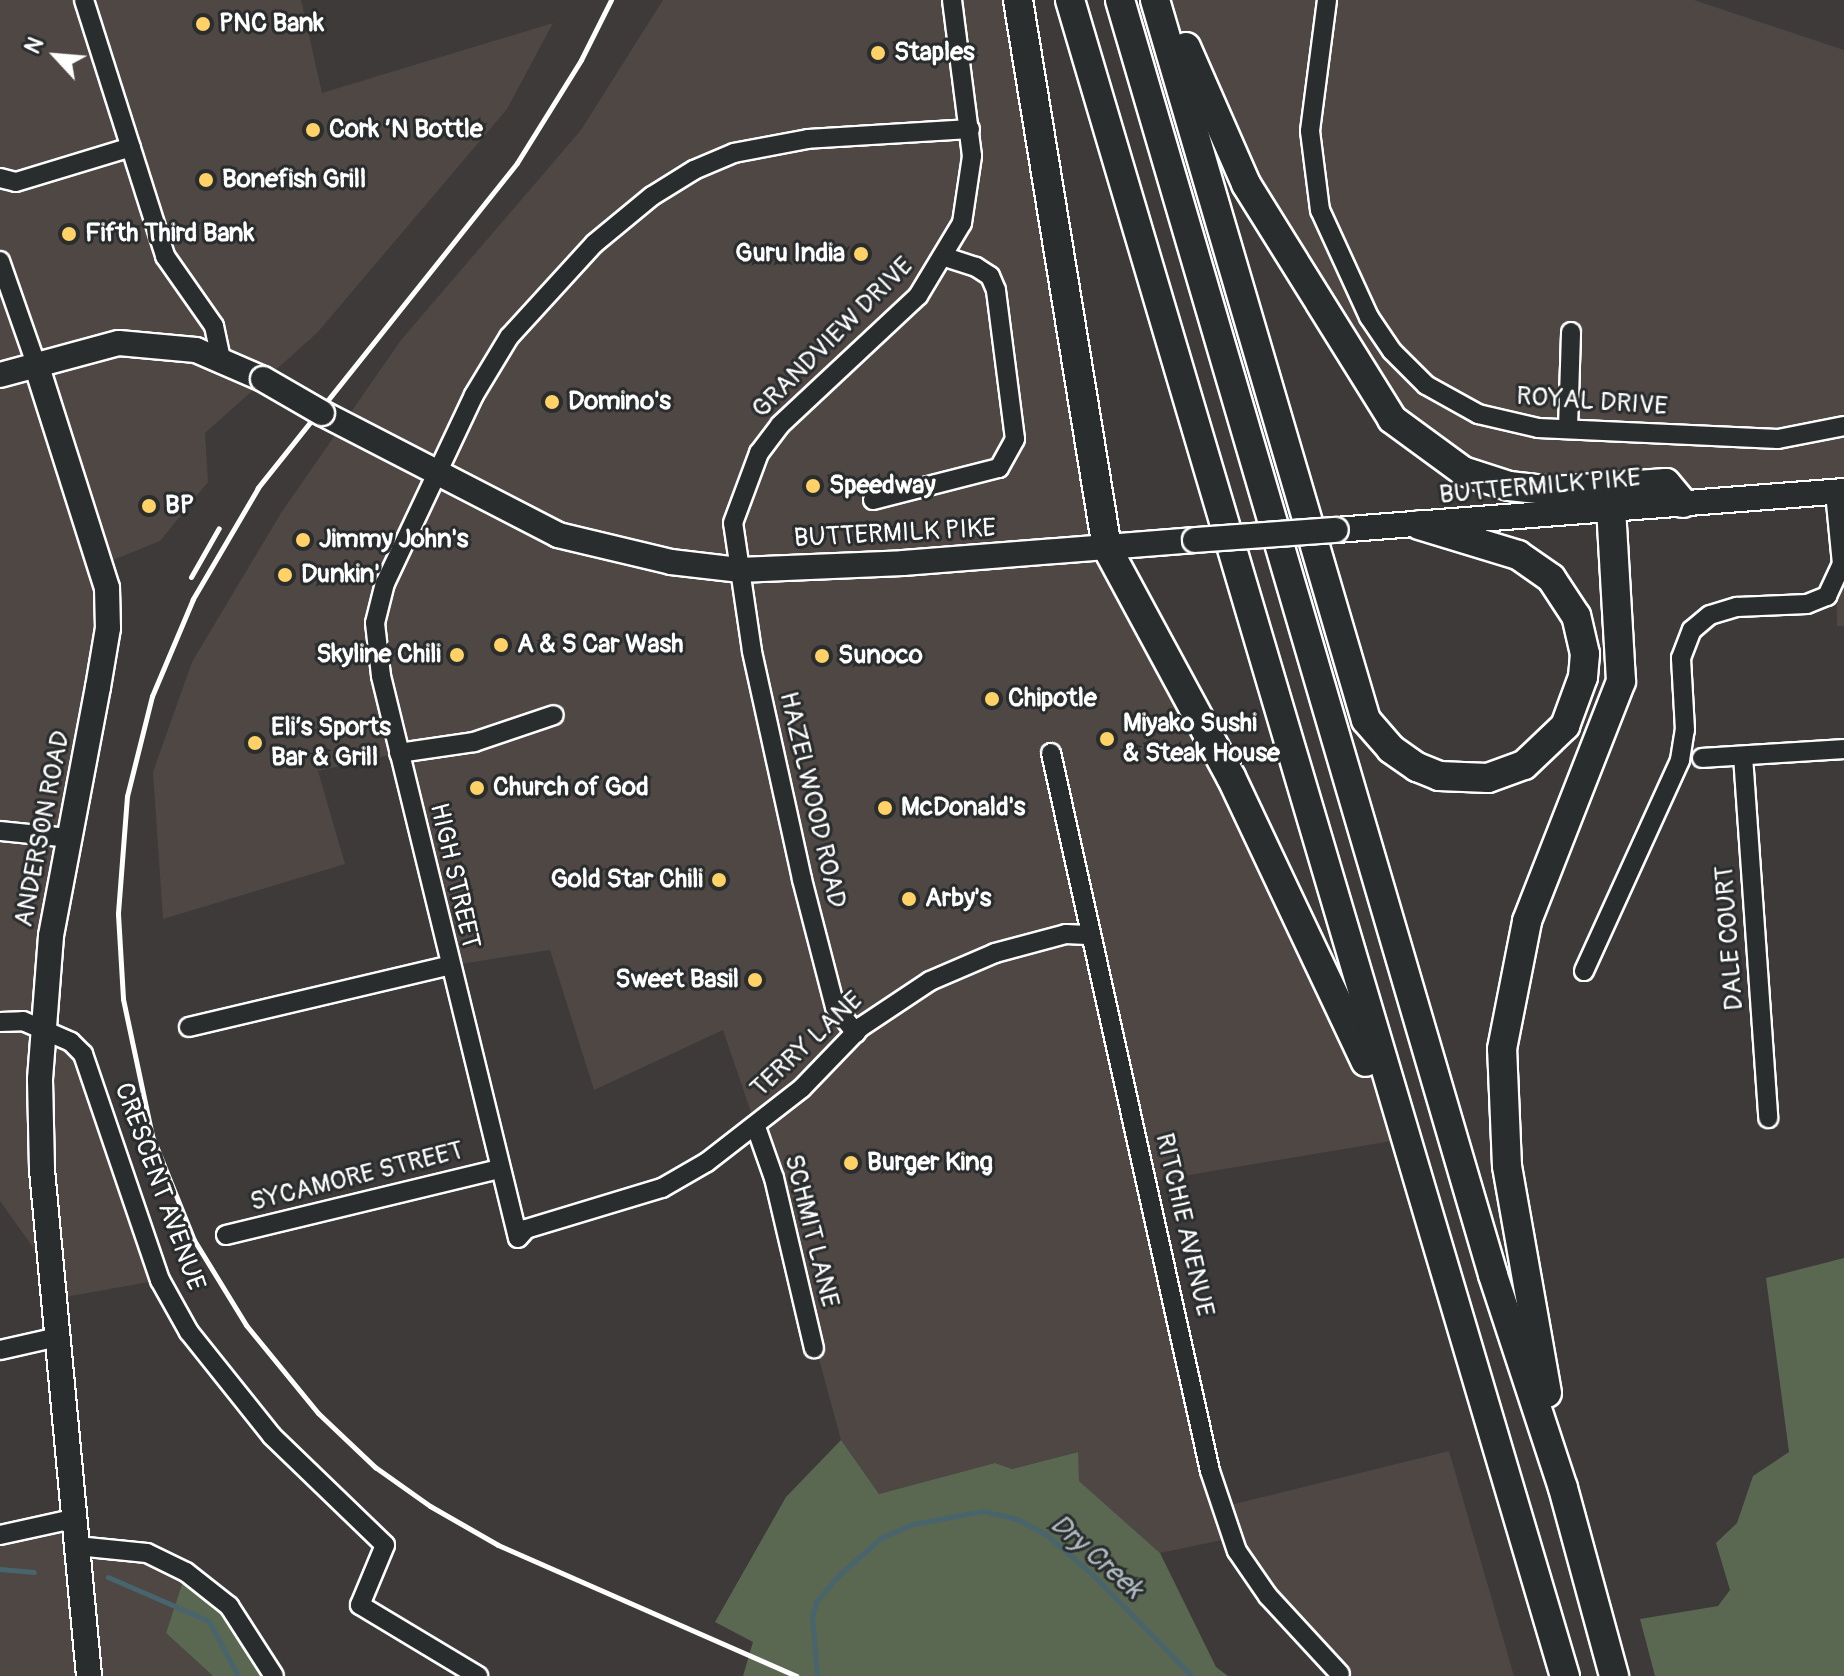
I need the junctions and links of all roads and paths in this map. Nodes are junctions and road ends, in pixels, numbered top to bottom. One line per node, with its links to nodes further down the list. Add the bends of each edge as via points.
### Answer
1 (84, 0): 10 (street)
2 (952, 0): 9 (street, GRANDVIEW DRIVE)
3 (1018, 0): 27 (highway)
4 (1070, 0): 46 (highway)
5 (1120, 0): 53 (highway, via 1488,1259)
6 (1155, 0): 26 (highway, via 1366,720 1391,749 1417,767 1439,776 1488,778 1524,765 1565,726 1583,677 1585,654 1576,616 1551,578 1518,555)
7 (1171, 0): 24 (highway, via 1204,96 1246,184 1392,419 1463,471 1509,486 1554,491 1666,483)
8 (1327, 0): 20 (street, ROYAL DRIVE, via 1310,157 1328,235 1369,317 1410,371 1457,404 1509,423)
9 (970, 129): 13 (street, GRANDVIEW DRIVE, via 968,202); 21 (street, HIGH STREET, via 776,143 694,170 652,196 594,244 509,337 474,395)
10 (131, 147): 11 (street); 16 (street, via 165,256 214,326)
11 (8, 180): 12 (street)
12 (0, 197)
13 (946, 257): 23 (street, via 990,276 996,290 1016,419 1010,454 999,468); 28 (street, GRANDVIEW DRIVE, via 918,296 780,425 759,453 733,523)
14 (0, 261): 17 (street, ANDERSON ROAD)
15 (1571, 332): 20 (street)
16 (221, 358): 17 (main road, BUTTERMILK PIKE, via 176,345 119,343); 21 (main road, BUTTERMILK PIKE, bridge)
17 (36, 364): 18 (main road, BUTTERMILK PIKE); 36 (main road, ANDERSON ROAD, via 107,588 108,628)
18 (0, 375)
19 (1844, 426): 20 (street, ROYAL DRIVE, via 1778,439)
20 (1568, 429)
21 (438, 475): 28 (main road, BUTTERMILK PIKE, via 558,535 671,562); 31 (street, HIGH STREET, via 385,583 375,623)
22 (1840, 491): 24 (main road, BUTTERMILK PIKE); 39 (street, via 1842,564 1827,596 1807,604 1737,607 1710,615 1692,630 1681,658 1685,730 1680,760)
23 (873, 500)
24 (1683, 503): 25 (main road, BUTTERMILK PIKE)
25 (1611, 509): 26 (main road, BUTTERMILK PIKE); 53 (highway, via 1621,681 1527,921 1502,1049 1507,1166)
26 (1419, 525): 27 (main road, BUTTERMILK PIKE, bridge)
27 (1107, 548): 28 (main road, BUTTERMILK PIKE); 46 (highway, via 1231,777)
28 (739, 570): 43 (street, HAZELWOOD ROAD, via 825,969 839,1015)
29 (554, 715): 31 (street, via 474,742)
30 (1844, 749): 33 (street)
31 (399, 753): 38 (street, HIGH STREET)
32 (1051, 753): 37 (street, RITCHIE AVENUE)
33 (1743, 756): 34 (street); 44 (street, DALE COURT)
34 (1702, 758)
35 (0, 831): 36 (street)
36 (69, 838): 42 (main road, ANDERSON ROAD)
37 (1087, 935): 43 (street, TERRY LANE, via 1066,934 972,961 905,996); 57 (street, RITCHIE AVENUE, via 1210,1471 1228,1528 1268,1596)
38 (448, 966): 41 (street); 47 (street, HIGH STREET)
39 (1584, 971)
40 (0, 1022): 42 (street, CRESCENT AVENUE, via 23,1021)
41 (189, 1027)
42 (41, 1029): 50 (main road, ANDERSON ROAD, via 42,1170); 60 (street, CRESCENT AVENUE, via 71,1042 87,1061 160,1280 189,1332 272,1436 373,1532 384,1549 360,1605)
43 (856, 1033): 45 (street, TERRY LANE)
44 (1768, 1118)
45 (756, 1127): 48 (street, TERRY LANE, via 662,1188); 51 (street, SCHMIT LANE, via 774,1178)
46 (1403, 1139): 61 (highway)
47 (499, 1169): 48 (street, HIGH STREET, via 518,1238 526,1229); 49 (street, SYCAMORE STREET)
48 (571, 1216)
49 (226, 1235)
50 (57, 1337): 52 (street); 54 (main road, ANDERSON ROAD)
51 (814, 1348)
52 (0, 1350)
53 (1563, 1488): 62 (highway)
54 (73, 1519): 55 (street); 56 (main road, ANDERSON ROAD)
55 (0, 1535)
56 (77, 1546): 58 (main road, ANDERSON ROAD); 59 (street, via 147,1553 186,1572 229,1606)
57 (1340, 1674)
58 (89, 1676)
59 (274, 1676)
60 (478, 1676)
61 (1565, 1676)
62 (1614, 1676)

